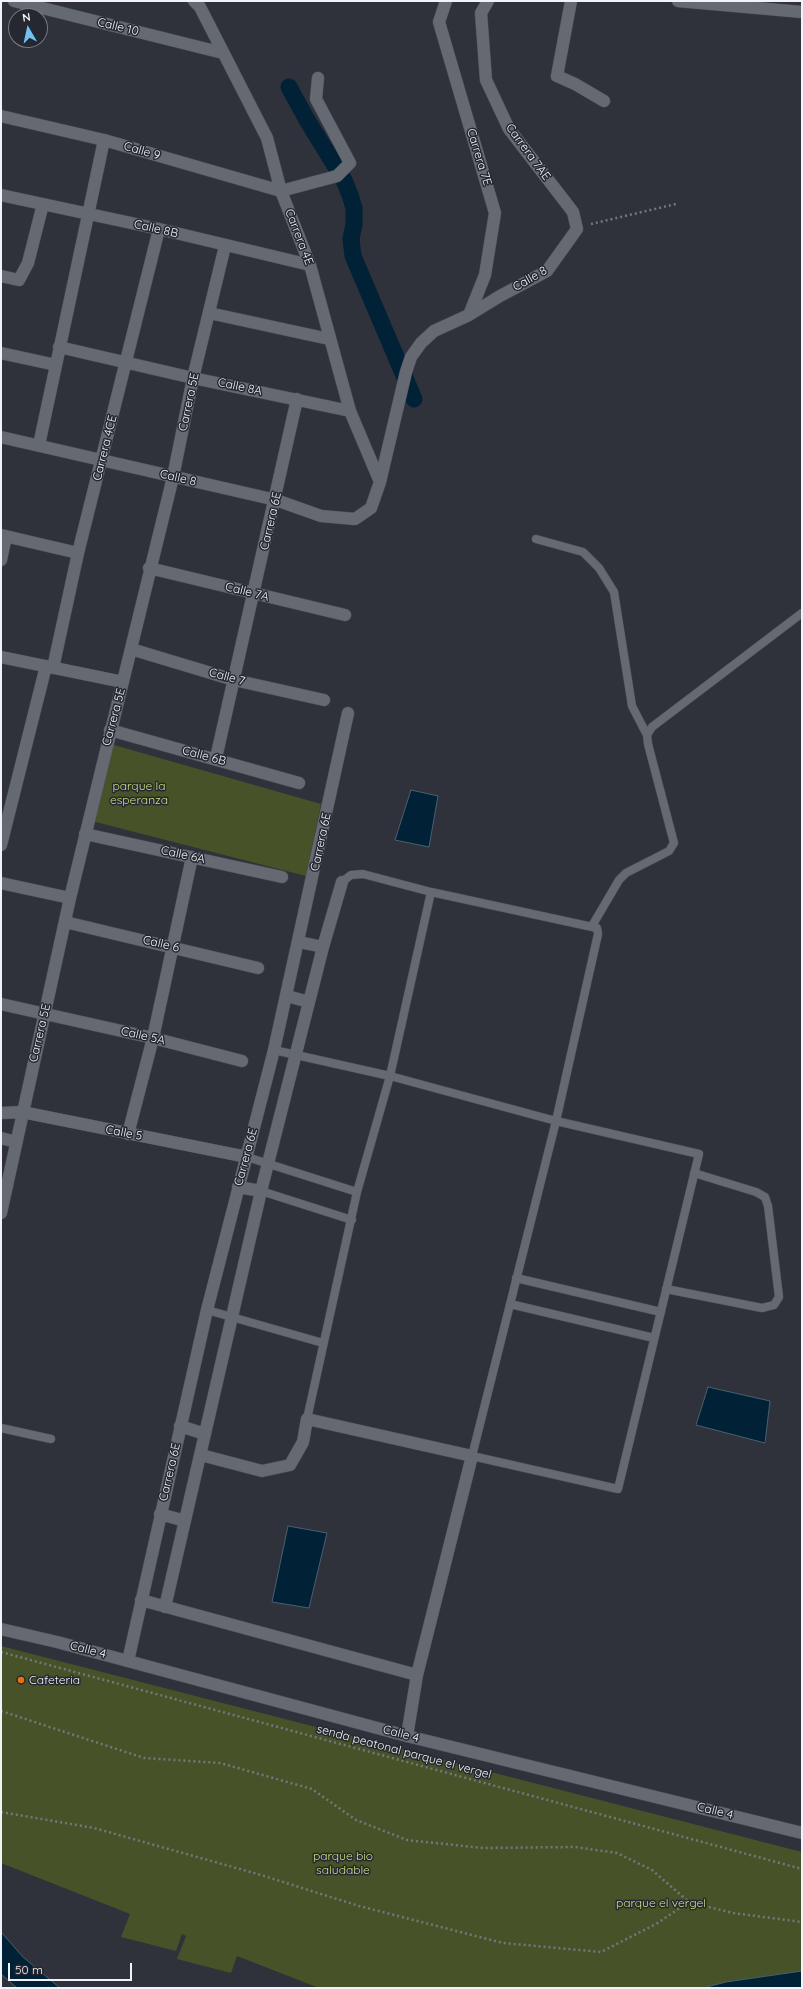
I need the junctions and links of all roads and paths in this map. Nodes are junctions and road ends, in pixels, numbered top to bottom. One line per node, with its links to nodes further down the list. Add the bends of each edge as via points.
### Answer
1 (14, 1): 8 (street, Calle 10)
2 (194, 1): 8 (street, Carrera 4E, via 200,7)
3 (446, 1): 24 (street, Carrera 7E, via 439,22 495,213 486,275)
4 (488, 1): 19 (street, Carrera 7AE, via 481,14 486,80 510,129 574,212)
5 (571, 1): 10 (street, via 557,76)
6 (682, 1): 7 (street)
7 (802, 12)
8 (223, 53): 13 (street, Carrera 4E, via 267,138)
9 (318, 78): 13 (street, via 316,99 350,162 337,176)
10 (604, 101)
11 (1, 116): 12 (street, Calle 9)
12 (104, 140): 13 (street, Calle 9); 17 (street)
13 (281, 191): 21 (street, Carrera 4E)
14 (1, 195): 15 (street, Calle 8B)
15 (43, 204): 17 (street, Calle 8B); 22 (street, via 28,263 19,280)
16 (676, 204): 19 (path)
17 (88, 214): 18 (street, Calle 8B); 26 (street)
18 (158, 229): 20 (street, Calle 8B); 28 (street, Carrera 4CE)
19 (577, 229): 24 (street, Calle 8, via 547,271)
20 (225, 246): 21 (street, Calle 8B); 23 (street, Carrera 5E)
21 (310, 265): 25 (street, Carrera 4E)
22 (1, 276)
23 (209, 313): 25 (street); 30 (street, Carrera 5E)
24 (469, 315): 37 (street, Calle 8, via 434,332 421,343 411,358)
25 (329, 339): 32 (street, Carrera 4E)
26 (59, 346): 28 (street, Calle 8A); 29 (street)
27 (1, 353): 29 (street)
28 (127, 362): 30 (street, Calle 8A); 35 (street, Carrera 4CE)
29 (56, 365): 34 (street)
30 (193, 378): 31 (street, Calle 8A); 36 (street, Carrera 5E)
31 (298, 399): 32 (street, Calle 8A); 38 (street, Carrera 6E)
32 (350, 410): 37 (street, Carrera 4E)
33 (1, 437): 34 (street, Calle 8)
34 (38, 445): 35 (street, Calle 8)
35 (102, 460): 36 (street, Calle 8); 41 (street, Carrera 4CE)
36 (173, 477): 38 (street, Calle 8); 43 (street, Carrera 5E)
37 (380, 482): 38 (street, Calle 8, via 371,508 355,519 321,516)
38 (276, 500): 44 (street, Carrera 6E)
39 (3, 536): 41 (street); 42 (street)
40 (536, 539): 55 (lane, via 583,552 598,568 614,592 632,706)
41 (78, 553): 49 (street, Carrera 4CE)
42 (1, 560)
43 (150, 568): 44 (street, Calle 7A); 47 (street, Carrera 5E)
44 (254, 594): 46 (street, Calle 7A); 50 (street, Carrera 6E)
45 (802, 613): 55 (lane, via 652,727)
46 (345, 615)
47 (131, 648): 50 (street, Calle 7); 51 (street, Carrera 5E)
48 (1, 657): 49 (street)
49 (50, 667): 51 (street); 58 (street, Carrera 4CE)
50 (234, 680): 52 (street, Calle 7); 56 (street, Carrera 6E)
51 (123, 682): 54 (street, Carrera 5E)
52 (324, 700)
53 (348, 713): 69 (street, Carrera 6E)
54 (110, 730): 56 (street, Calle 6B); 59 (street, Carrera 5E)
55 (647, 735): 68 (lane, via 674,844 669,851 626,873 618,880)
56 (216, 758): 57 (street, Calle 6B)
57 (299, 783)
58 (5, 808): 60 (street, Carrera 4CE)
59 (85, 834): 61 (street, Calle 6A); 66 (street, Carrera 5E)
60 (1, 844)
61 (192, 857): 62 (street, Calle 6A); 70 (street)
62 (282, 877)
63 (342, 882): 65 (lane, via 351,874 363,874); 71 (street, Carrera 6E)
64 (1, 883): 66 (street)
65 (431, 892): 68 (lane); 81 (lane)
66 (70, 898): 67 (street, Carrera 5E)
67 (64, 922): 70 (street, Calle 6); 76 (street, Carrera 5E)
68 (592, 926): 84 (lane, via 598,934)
69 (299, 942): 71 (street); 73 (street, Carrera 6E)
70 (172, 946): 72 (street, Calle 6); 77 (street)
71 (323, 947): 74 (street, Carrera 6E)
72 (258, 968)
73 (287, 996): 74 (street); 78 (street, Carrera 6E)
74 (309, 1002): 79 (street, Carrera 6E)
75 (1, 1004): 76 (street, Calle 5A)
76 (44, 1013): 77 (street, Calle 5A); 82 (street, Carrera 5E)
77 (153, 1038): 80 (street, Calle 5A); 85 (street)
78 (274, 1050): 79 (lane); 88 (street, Carrera 6E)
79 (296, 1055): 81 (lane); 89 (street, Carrera 6E)
80 (242, 1061)
81 (390, 1076): 84 (lane); 94 (lane)
82 (22, 1112): 83 (street, Calle 5); 85 (street, Calle 5); 87 (street, Carrera 5E)
83 (1, 1113)
84 (556, 1121): 90 (lane, via 699,1154); 97 (lane)
85 (128, 1134): 88 (street, Calle 5)
86 (1, 1138): 87 (street)
87 (16, 1142): 92 (street, Carrera 5E)
88 (247, 1157): 89 (lane); 91 (street, Carrera 6E)
89 (269, 1163): 93 (street, Carrera 6E); 94 (lane)
90 (694, 1173): 98 (lane); 98 (lane, via 765,1197 779,1297 774,1304 762,1308)
91 (238, 1187): 93 (street); 100 (street, Carrera 6E)
92 (4, 1189): 95 (street, Carrera 5E)
93 (261, 1191): 96 (lane); 102 (street, Carrera 6E)
94 (358, 1192): 96 (lane)
95 (1, 1213)
96 (352, 1220): 104 (lane)
97 (516, 1278): 99 (lane); 101 (lane)
98 (666, 1289): 101 (lane)
99 (510, 1304): 103 (lane); 111 (lane)
100 (207, 1310): 102 (lane); 106 (street, Carrera 6E)
101 (661, 1312): 103 (lane)
102 (233, 1316): 104 (lane); 108 (street, Carrera 6E)
103 (654, 1338): 111 (lane, via 618,1489)
104 (323, 1343): 105 (lane)
105 (307, 1419): 110 (street, via 303,1442 290,1464 262,1471); 111 (street)
106 (180, 1426): 108 (street); 112 (street, Carrera 6E)
107 (1, 1428): 109 (lane)
108 (205, 1434): 110 (street, Carrera 6E)
109 (51, 1439)
110 (201, 1455): 113 (street, Carrera 6E)
111 (472, 1456): 119 (street)
112 (160, 1514): 113 (street); 114 (street, Carrera 6E)
113 (185, 1521): 115 (street, Carrera 6E)
114 (141, 1600): 115 (street); 118 (street, Carrera 6E)
115 (165, 1607): 119 (street)
116 (1, 1629): 118 (street, Calle 4)
117 (1, 1652): 124 (path, senda peatonal parque el vergel)
118 (128, 1661): 121 (street, Calle 4)
119 (417, 1675): 121 (street)
120 (1, 1711): 125 (path, via 144,1758 220,1763 312,1789 356,1820 407,1840 483,1848 576,1847 617,1853 652,1870)
121 (407, 1736): 123 (street, Calle 4)
122 (1, 1812): 125 (path, via 94,1828 261,1875 359,1906 503,1943 601,1952 656,1924)
123 (802, 1833)
124 (802, 1869)
125 (689, 1902): 126 (path, via 733,1913)
126 (802, 1922)

